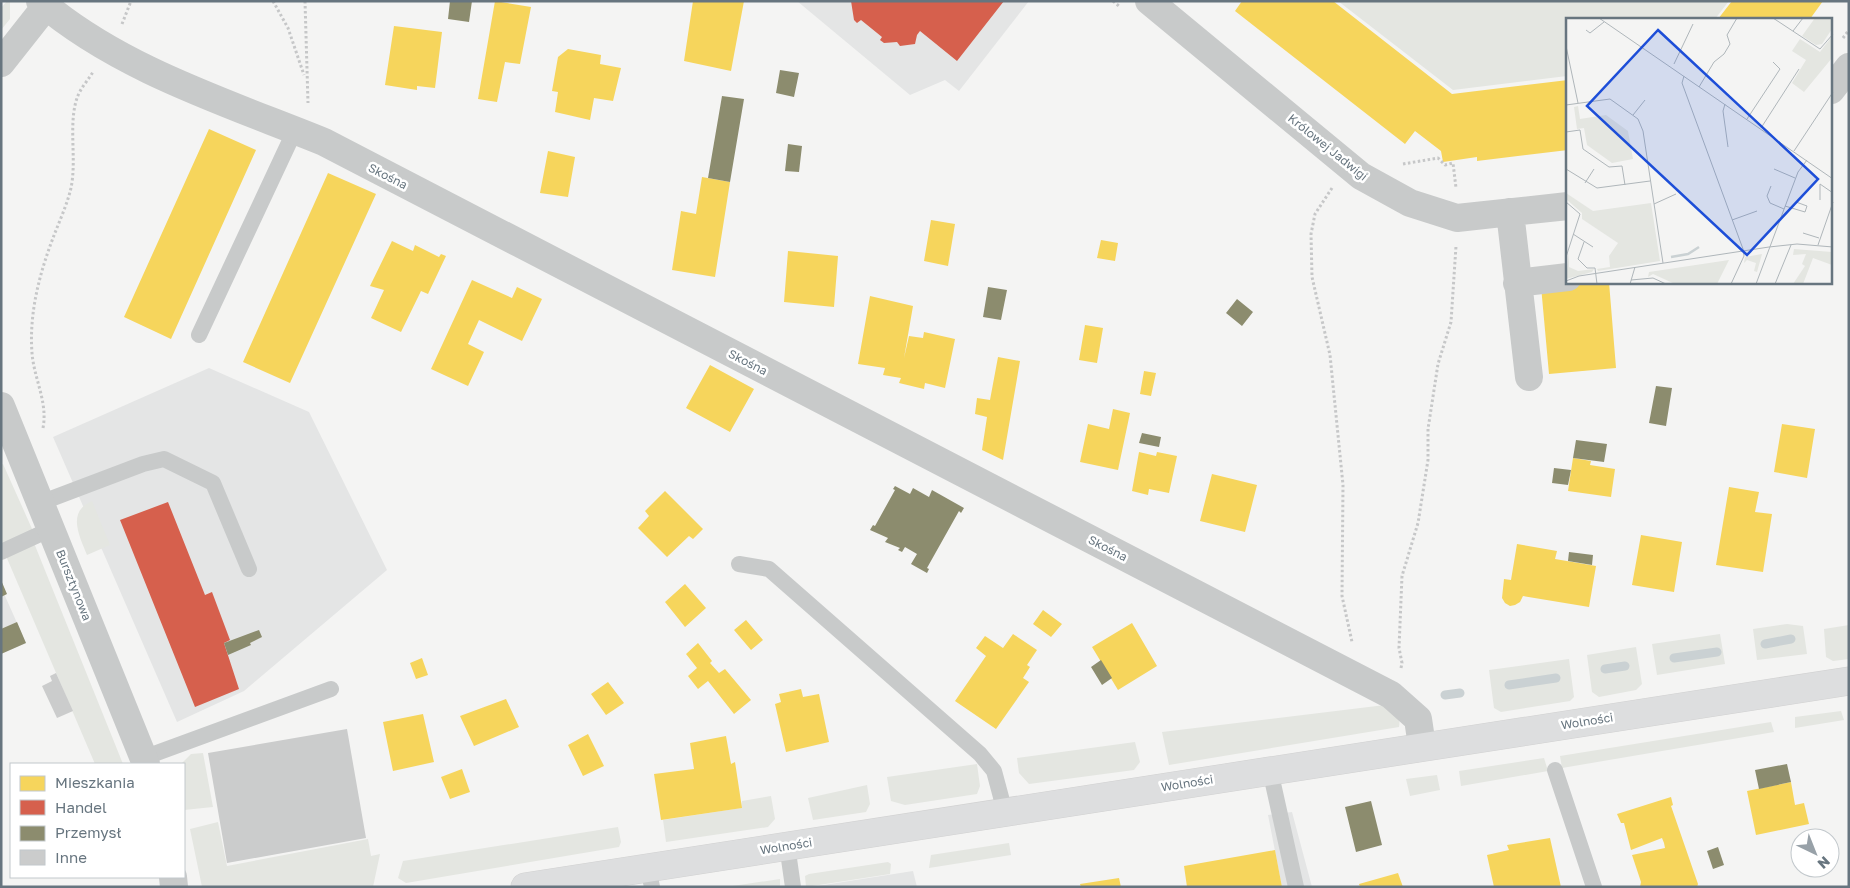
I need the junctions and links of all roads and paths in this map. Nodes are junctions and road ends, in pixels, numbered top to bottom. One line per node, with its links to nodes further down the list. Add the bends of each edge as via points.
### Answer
1 (131, 1): 6 (path)
2 (272, 1): 9 (path, via 288,28)
3 (304, 1): 9 (path)
4 (1150, 1): 13 (street, Królowej Jadwigi)
5 (45, 3): 6 (street, Skośna); 7 (street)
6 (106, 49): 11 (street, Skośna); 23 (path, via 77,97 73,126 75,158 70,190 36,293 32,354 42,390 45,419)
7 (1, 63)
8 (1849, 67): 10 (street)
9 (305, 78): 12 (path, via 311,122)
10 (1832, 89)
11 (294, 130): 12 (street, Skośna); 20 (lane)
12 (324, 142): 29 (street, Skośna)
13 (1347, 164): 16 (street, Królowej Jadwigi, via 1361,176 1410,203); 29 (path, via 1315,214 1311,234 1312,268 1330,355 1343,485 1342,596 1352,642)
14 (1396, 166): 16 (path, via 1438,158 1445,165 1454,163)
15 (1566, 206): 17 (street, Królowej Jadwigi)
16 (1457, 207): 17 (street, Królowej Jadwigi); 32 (path, via 1451,322 1438,364 1418,523 1402,576 1399,648 1402,663)
17 (1510, 212): 19 (street)
18 (1566, 277): 19 (street)
19 (1517, 283): 21 (street)
20 (199, 335)
21 (1529, 377)
22 (1, 406): 24 (street, Bursztynowa)
23 (42, 434)
24 (40, 503): 25 (street, Bursztynowa); 28 (lane, via 164,459 213,484)
25 (51, 529): 26 (lane); 34 (street, Bursztynowa)
26 (1, 552)
27 (739, 564): 37 (lane, via 769,569 980,754 994,772)
28 (249, 569)
29 (1354, 675): 32 (street, Skośna)
30 (1849, 681): 33 (street, Wolności)
31 (331, 689): 34 (lane)
32 (1392, 695): 33 (street, Skośna, via 1418,718)
33 (1422, 746): 35 (street, Wolności)
34 (145, 761)
35 (1270, 770): 37 (street, Wolności); 42 (lane)
36 (1555, 770): 43 (lane)
37 (1004, 812): 38 (street, Wolności)
38 (787, 845): 39 (street, Wolności); 41 (lane)
39 (650, 877): 40 (street, Wolności)
40 (525, 887)
41 (793, 887)
42 (1296, 887)
43 (1594, 887)

